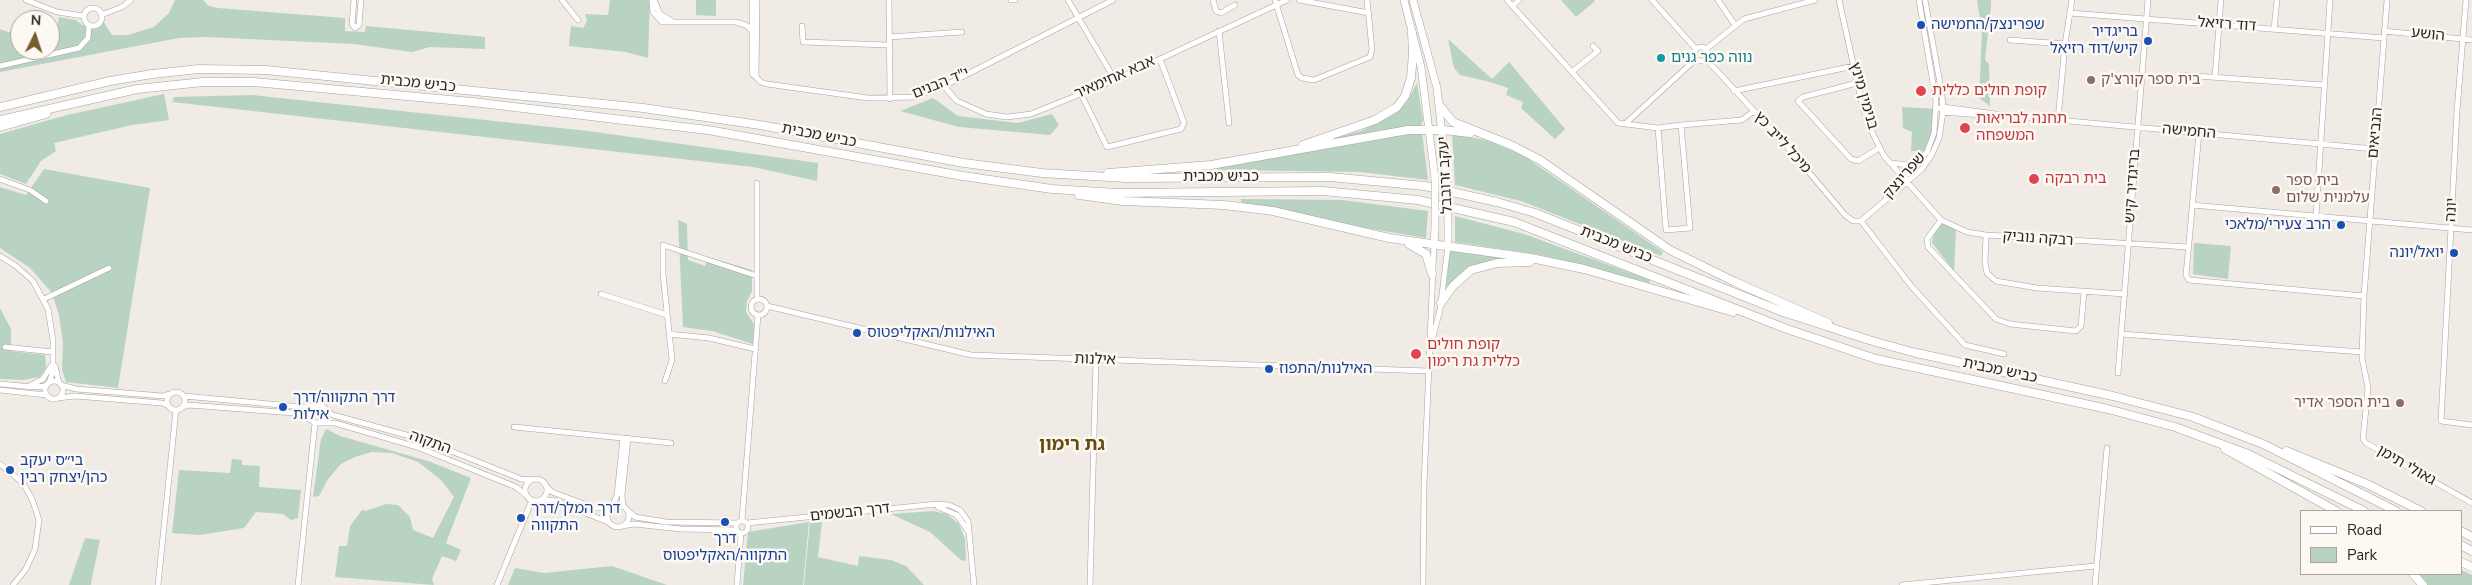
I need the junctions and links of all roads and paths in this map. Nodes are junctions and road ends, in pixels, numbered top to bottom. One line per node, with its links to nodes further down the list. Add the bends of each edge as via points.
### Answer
1 (26, 0): 40 (street, via 57,12)
2 (131, 0): 39 (street)
3 (354, 0): 4 (street, via 354,28 359,25)
4 (361, 0)
5 (562, 0): 43 (street)
6 (653, 0): 44 (street, via 660,14 668,20)
7 (752, 0): 36 (street)
8 (757, 0): 73 (street)
9 (889, 0): 56 (street)
10 (1068, 0): 41 (street)
11 (1113, 0): 41 (street, י"ד הבנים)
12 (1212, 0): 34 (street, via 1214,10 1221,13)
13 (1287, 0): 33 (street, אבא אחימאיר)
14 (1299, 0): 37 (street)
15 (1367, 0): 37 (street)
16 (1404, 0): 54 (main road, יעקב זרובבל)
17 (1414, 0): 83 (main road, יעקב זרובבל)
18 (1507, 0): 35 (street)
19 (1519, 0): 35 (street)
20 (1652, 0): 64 (street)
21 (1718, 0): 46 (street)
22 (1814, 0): 46 (street, via 1752,16)
23 (1839, 0): 70 (street, בנימין מינץ)
24 (1919, 0): 85 (street, שפרינצק)
25 (1925, 0): 86 (street, שפרינצק)
26 (2072, 0): 38 (street)
27 (2148, 0): 42 (street, בריגדיר קיש)
28 (2221, 0): 47 (street)
29 (2277, 0): 49 (street)
30 (2330, 0): 55 (street)
31 (2387, 0): 52 (street, הנביאים)
32 (2466, 0): 58 (street, יונה)
33 (1275, 2): 37 (street, via 1298,75 1314,80 1370,57); 51 (street, אבא אחימאיר)
34 (1235, 5)
35 (1512, 6): 71 (street)
36 (752, 9): 44 (street, via 747,17); 50 (street)
37 (1369, 13)
38 (2070, 13): 42 (street, דוד רזיאל); 61 (street)
39 (101, 15): 40 (street, via 92,9); 45 (street, via 100,23)
40 (84, 16): 45 (street)
41 (1078, 18): 75 (street); 78 (street, י"ד הבנים)
42 (2146, 19): 47 (street, דוד רזיאל); 95 (street, בריגדיר קיש)
43 (578, 20)
44 (735, 22): 50 (street)
45 (89, 25): 69 (street, via 88,38 79,48)
46 (1735, 25): 65 (street)
47 (2219, 25): 49 (street, דוד רזיאל); 74 (street)
48 (802, 26): 62 (street, via 803,42)
49 (2274, 29): 55 (street, דוד רזיאל)
50 (752, 30): 73 (street, via 752,74)
51 (1219, 31): 67 (street, אבא אחימאיר); 90 (street)
52 (2384, 31): 57 (street, הנביאים); 58 (street, הושע)
53 (962, 32): 56 (street)
54 (1412, 33): 96 (main road, יעקב זרובבל, via 1421,67); 103 (highway, via 1412,78 1406,96 1393,111 1342,133)
55 (2328, 33): 57 (street, דוד רזיאל); 77 (street)
56 (889, 37): 62 (street)
57 (2384, 38): 102 (street, הנביאים)
58 (2463, 39): 60 (street, הושע); 119 (street, יונה)
59 (2010, 40): 61 (street)
60 (2472, 40)
61 (2065, 44): 89 (street)
62 (888, 45): 82 (street)
63 (1593, 46): 71 (street, via 1598,51)
64 (1696, 49): 65 (street); 66 (street)
65 (1706, 49): 68 (street)
66 (1696, 58): 68 (street); 91 (street)
67 (1160, 59): 75 (street, אבא אחימאיר); 81 (street, via 1184,123 1181,129 1107,148)
68 (1706, 59): 79 (street, מיכל לייב כץ)
69 (0, 66)
70 (1854, 66): 76 (street, בנימין מינץ); 79 (street)
71 (1573, 71): 91 (street, via 1618,123)
72 (2182, 75): 74 (street)
73 (756, 77): 82 (street, י"ד הבנים, via 767,84)
74 (2215, 77): 77 (street)
75 (1115, 80): 81 (street, אבא אחימאיר)
76 (1857, 83): 101 (street, בנימין מינץ); 101 (street, via 1798,101 1851,159 1858,161)
77 (2324, 84): 100 (street)
78 (944, 86): 81 (street, אבא אחימאיר, via 957,101 971,109 1007,117 1031,114); 82 (street, י"ד הבנים, via 915,97)
79 (1734, 91): 87 (street, מיכל לייב כץ)
80 (117, 93): 88 (highway, כביש מכבית); 93 (highway); 111 (highway, כביש מכבית, via 157,86 231,81 472,102 708,130)
81 (1081, 94)
82 (890, 99)
83 (1440, 106): 97 (main road, יעקב זרובבל); 99 (highway, via 1453,122)
84 (0, 107): 106 (highway, כביש מכבית, via 102,82 152,74 199,69 266,70 668,112 760,125 964,163)
85 (1937, 109): 86 (street, החמישה); 105 (street, שפרינצק, via 1931,144)
86 (1943, 110): 89 (street, החמישה); 109 (street, שפרינצק, via 1939,138 1932,154)
87 (1754, 111): 92 (street, via 1742,120); 117 (street, מיכל לייב כץ, via 1845,215 1853,221)
88 (0, 120)
89 (2058, 120): 95 (street, החמישה)
90 (1229, 124)
91 (1625, 124): 94 (street)
92 (1681, 126): 94 (street); 94 (street, via 1690,228 1666,230)
93 (0, 127)
94 (1658, 128)
95 (2137, 128): 98 (street, החמישה); 124 (street, בריגדיר קיש)
96 (1430, 129): 97 (highway); 103 (highway, via 1408,130); 123 (main road, יעקב זרובבל, bridge, via 1435,179)
97 (1444, 130): 99 (highway); 125 (main road, יעקב זרובבל, bridge)
98 (2199, 133): 100 (street, החמישה); 114 (street)
99 (1493, 138): 145 (highway, via 1540,160 1682,257)
100 (2321, 145): 102 (street, החמישה); 115 (street)
101 (1879, 148): 104 (street, בנימין מינץ)
102 (2375, 149): 118 (street, הנביאים)
103 (1265, 156): 106 (highway, via 1182,168)
104 (1891, 163): 105 (street); 107 (street, בנימין מינץ)
105 (1916, 166): 107 (street, שפרינצק)
106 (1071, 176): 145 (highway, כביש מכבית, via 1330,177 1444,189 1535,213 1783,312)
107 (1904, 177): 109 (street, בנימין מינץ); 113 (street, שפרינצק)
108 (0, 179): 112 (street, via 30,190)
109 (1908, 182): 113 (street, שפרינצק); 116 (street, רבקה נוביק)
110 (757, 183): 131 (street)
111 (1035, 186): 122 (highway, via 1103,199 1254,208); 142 (highway, כביש מכבית, via 1118,193 1323,191 1395,196 1440,204 1497,217 1554,236)
112 (46, 202)
113 (1881, 205): 117 (street, שפרינצק)
114 (2192, 205): 115 (street); 126 (street)
115 (2316, 216): 118 (street)
116 (1942, 220): 121 (street, רבקה נוביק, via 1967,232); 132 (street, via 1927,239 1928,247 1996,319 2010,324 2076,331 2081,326)
117 (1862, 222): 151 (street, via 1912,287 1965,345)
118 (2369, 222): 119 (street); 135 (street, הנביאים)
119 (2452, 228): 120 (street); 173 (street, יונה, via 2441,421)
120 (2472, 230)
121 (1986, 235): 124 (street, רבקה נוביק); 132 (street, via 1987,273 1996,281)
122 (1398, 239): 123 (highway); 130 (highway, via 1428,256)
123 (1434, 244): 125 (highway); 130 (street, יעקב זרובבל)
124 (2128, 245): 126 (street, רבקה נוביק); 134 (street, בריגדיר קיש)
125 (1448, 246): 128 (highway); 138 (street, יעקב זרובבל)
126 (2188, 247): 135 (street, via 2186,275 2194,282)
127 (0, 256): 136 (street, via 25,273)
128 (1563, 264): 138 (highway, via 1506,262 1479,267 1458,280); 142 (highway, via 1632,281)
129 (109, 268): 136 (street)
130 (1432, 274): 149 (street, יעקב זרובבל)
131 (757, 276): 137 (street); 140 (street, via 663,244 662,274)
132 (2084, 292): 134 (street)
133 (601, 294): 140 (street)
134 (2124, 294): 144 (street, בריגדיר קיש)
135 (2364, 296): 150 (street, גאולי תימן)
136 (44, 299): 148 (street, via 51,321)
137 (757, 299): 139 (street, via 764,300); 141 (street, via 751,308)
138 (1441, 303): 149 (street, יעקב זרובבל)
139 (768, 306): 141 (street); 153 (street, אילנות, via 971,355)
140 (667, 315): 143 (street)
141 (758, 315): 147 (street)
142 (1787, 329): 176 (highway, כביש מכבית, via 1898,365 2108,409)
143 (669, 334): 147 (street, via 709,338); 156 (street, via 672,360)
144 (2121, 334): 150 (street); 155 (street, בריגדיר קיש)
145 (1868, 340): 175 (highway, כביש מכבית, via 2134,401)
146 (5, 347): 148 (street)
147 (756, 350): 194 (street)
148 (53, 352): 152 (street)
149 (1429, 352): 154 (street, יעקב זרובבל)
150 (2362, 352): 186 (street, גאולי תימן, via 2368,388 2363,439)
151 (2004, 354)
152 (53, 359): 158 (street, via 52,377); 159 (street); 160 (street, via 42,379)
153 (1096, 360): 154 (street, אילנות); 205 (street)
154 (1428, 371): 206 (street, יעקב זרובבל)
155 (2118, 373)
156 (665, 381)
157 (0, 384): 160 (street)
158 (47, 384): 159 (street, via 54,381); 160 (street); 163 (street)
159 (60, 384): 162 (street, via 85,390); 165 (street, via 62,392)
160 (27, 387)
161 (0, 390): 163 (street)
162 (170, 394): 164 (street, via 177,392); 166 (street)
163 (46, 395): 165 (street)
164 (184, 396): 167 (street); 168 (street)
165 (58, 398): 166 (street, via 75,396)
166 (169, 406): 169 (street)
167 (315, 406): 170 (street); 171 (street, via 310,412)
168 (183, 407): 169 (street); 171 (street, via 293,413)
169 (176, 410): 200 (street)
170 (326, 410): 172 (street); 181 (street, התקוה, via 333,415 412,436 521,479)
171 (313, 421): 172 (street); 201 (street)
172 (322, 423): 183 (street, התקוה, via 335,423 417,447 516,487)
173 (2472, 425)
174 (514, 427): 177 (street)
175 (2231, 431): 191 (highway, כביש מכבית, via 2309,466); 192 (highway, via 2323,465)
176 (2201, 436): 189 (highway); 190 (highway, כביש מכבית, via 2274,466)
177 (625, 438): 178 (street); 187 (street, via 617,495); 188 (street, via 622,495)
178 (671, 443)
179 (2107, 448): 197 (street)
180 (0, 464): 199 (street, via 23,483 39,520 35,550)
181 (533, 480): 182 (street); 183 (street, via 526,486)
182 (545, 485): 185 (street, via 546,493); 187 (street, via 552,492 595,508)
183 (526, 495): 184 (street)
184 (532, 500): 185 (street); 202 (street)
185 (542, 500): 193 (street, via 551,500)
186 (2472, 503)
187 (611, 507): 188 (street); 193 (street, via 607,514)
188 (625, 509): 194 (street, via 636,517 662,522); 195 (street, via 628,520)
189 (2334, 510)
190 (2362, 510)
191 (2394, 510)
192 (2419, 510)
193 (608, 522): 195 (street)
194 (744, 523): 196 (street); 196 (street, via 746,532); 204 (street, דרך הבשמים, via 942,507 952,511 965,524 971,539)
195 (622, 526): 196 (street)
196 (739, 531): 203 (street)
197 (2095, 566): 208 (street); 209 (street)
198 (2414, 575): 210 (highway)
199 (13, 585)
200 (158, 585)
201 (298, 585)
202 (497, 585)
203 (736, 585)
204 (974, 585)
205 (1090, 585)
206 (1423, 585)
207 (1902, 585): 208 (street)
208 (1909, 585)
209 (2095, 585)
210 (2423, 585)

